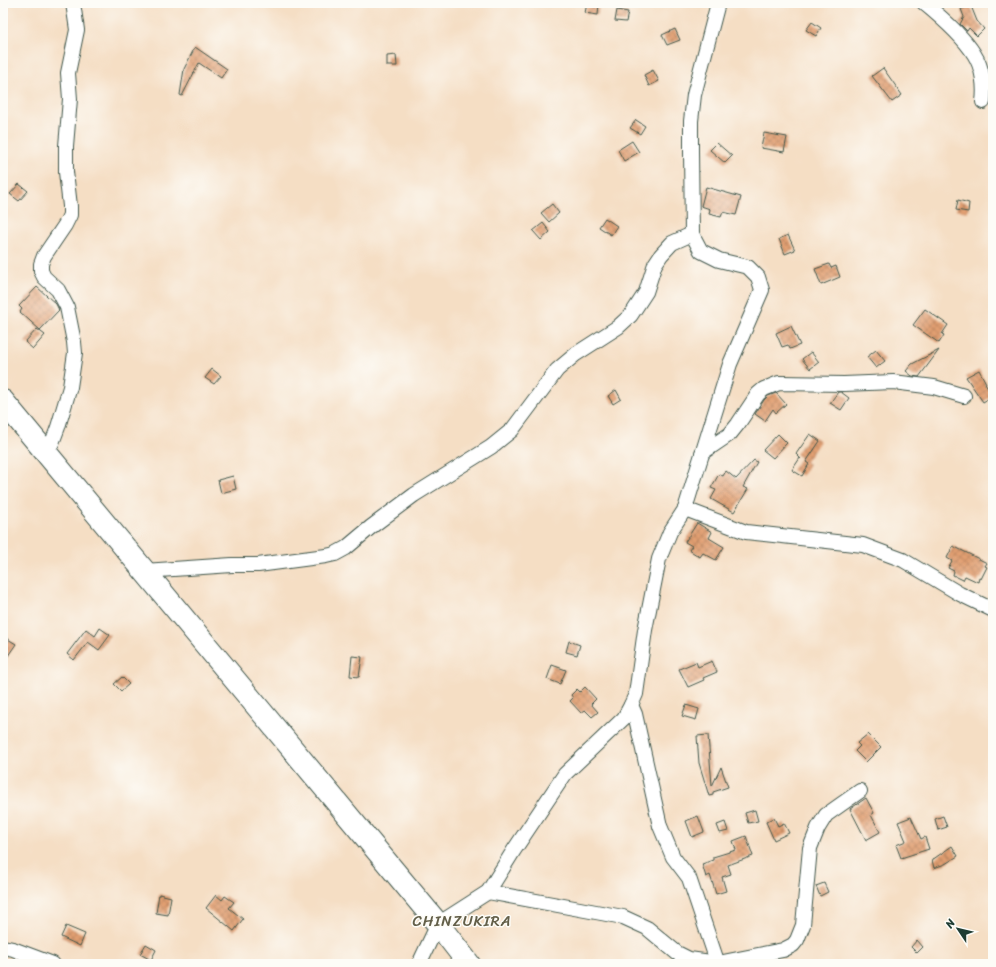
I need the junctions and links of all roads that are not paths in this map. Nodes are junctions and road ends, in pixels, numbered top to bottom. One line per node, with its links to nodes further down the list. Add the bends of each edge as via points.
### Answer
1 (73, 3): 8 (street, via 77,30 68,73 70,99 66,146 70,214 44,256 41,272 58,290 67,307 75,353 70,387 60,421 52,443)
2 (718, 3): 5 (street, via 694,94 690,151)
3 (924, 3): 4 (street, via 975,54 983,78)
4 (983, 102)
5 (692, 234): 9 (street, via 701,251 719,260 748,267 758,277 762,290 730,364); 11 (street, via 672,244 661,254 646,292 631,315 557,370 512,430 491,447 414,495 346,548 326,556 265,564)
6 (964, 396): 9 (street, via 934,387 893,382 778,383 758,394 730,434)
7 (3, 401): 8 (highway)
8 (43, 450): 11 (highway)
9 (702, 453): 10 (street)
10 (684, 509): 12 (street, via 746,532 864,545 903,560 960,594); 13 (street, via 670,532 659,559 636,694)
11 (144, 572): 16 (highway)
12 (993, 610)
13 (631, 705): 15 (street, via 624,718 565,774); 18 (street, via 660,826 673,857 689,878)
14 (860, 791): 18 (street, via 826,815 818,828 810,848 802,926 793,945 783,950)
15 (488, 892): 16 (street); 18 (street, via 623,917 647,928 677,953 689,959)
16 (438, 924): 20 (street); 21 (highway)
17 (3, 947): 19 (street)
18 (718, 963)
19 (52, 964)
20 (419, 964)
21 (468, 964)

